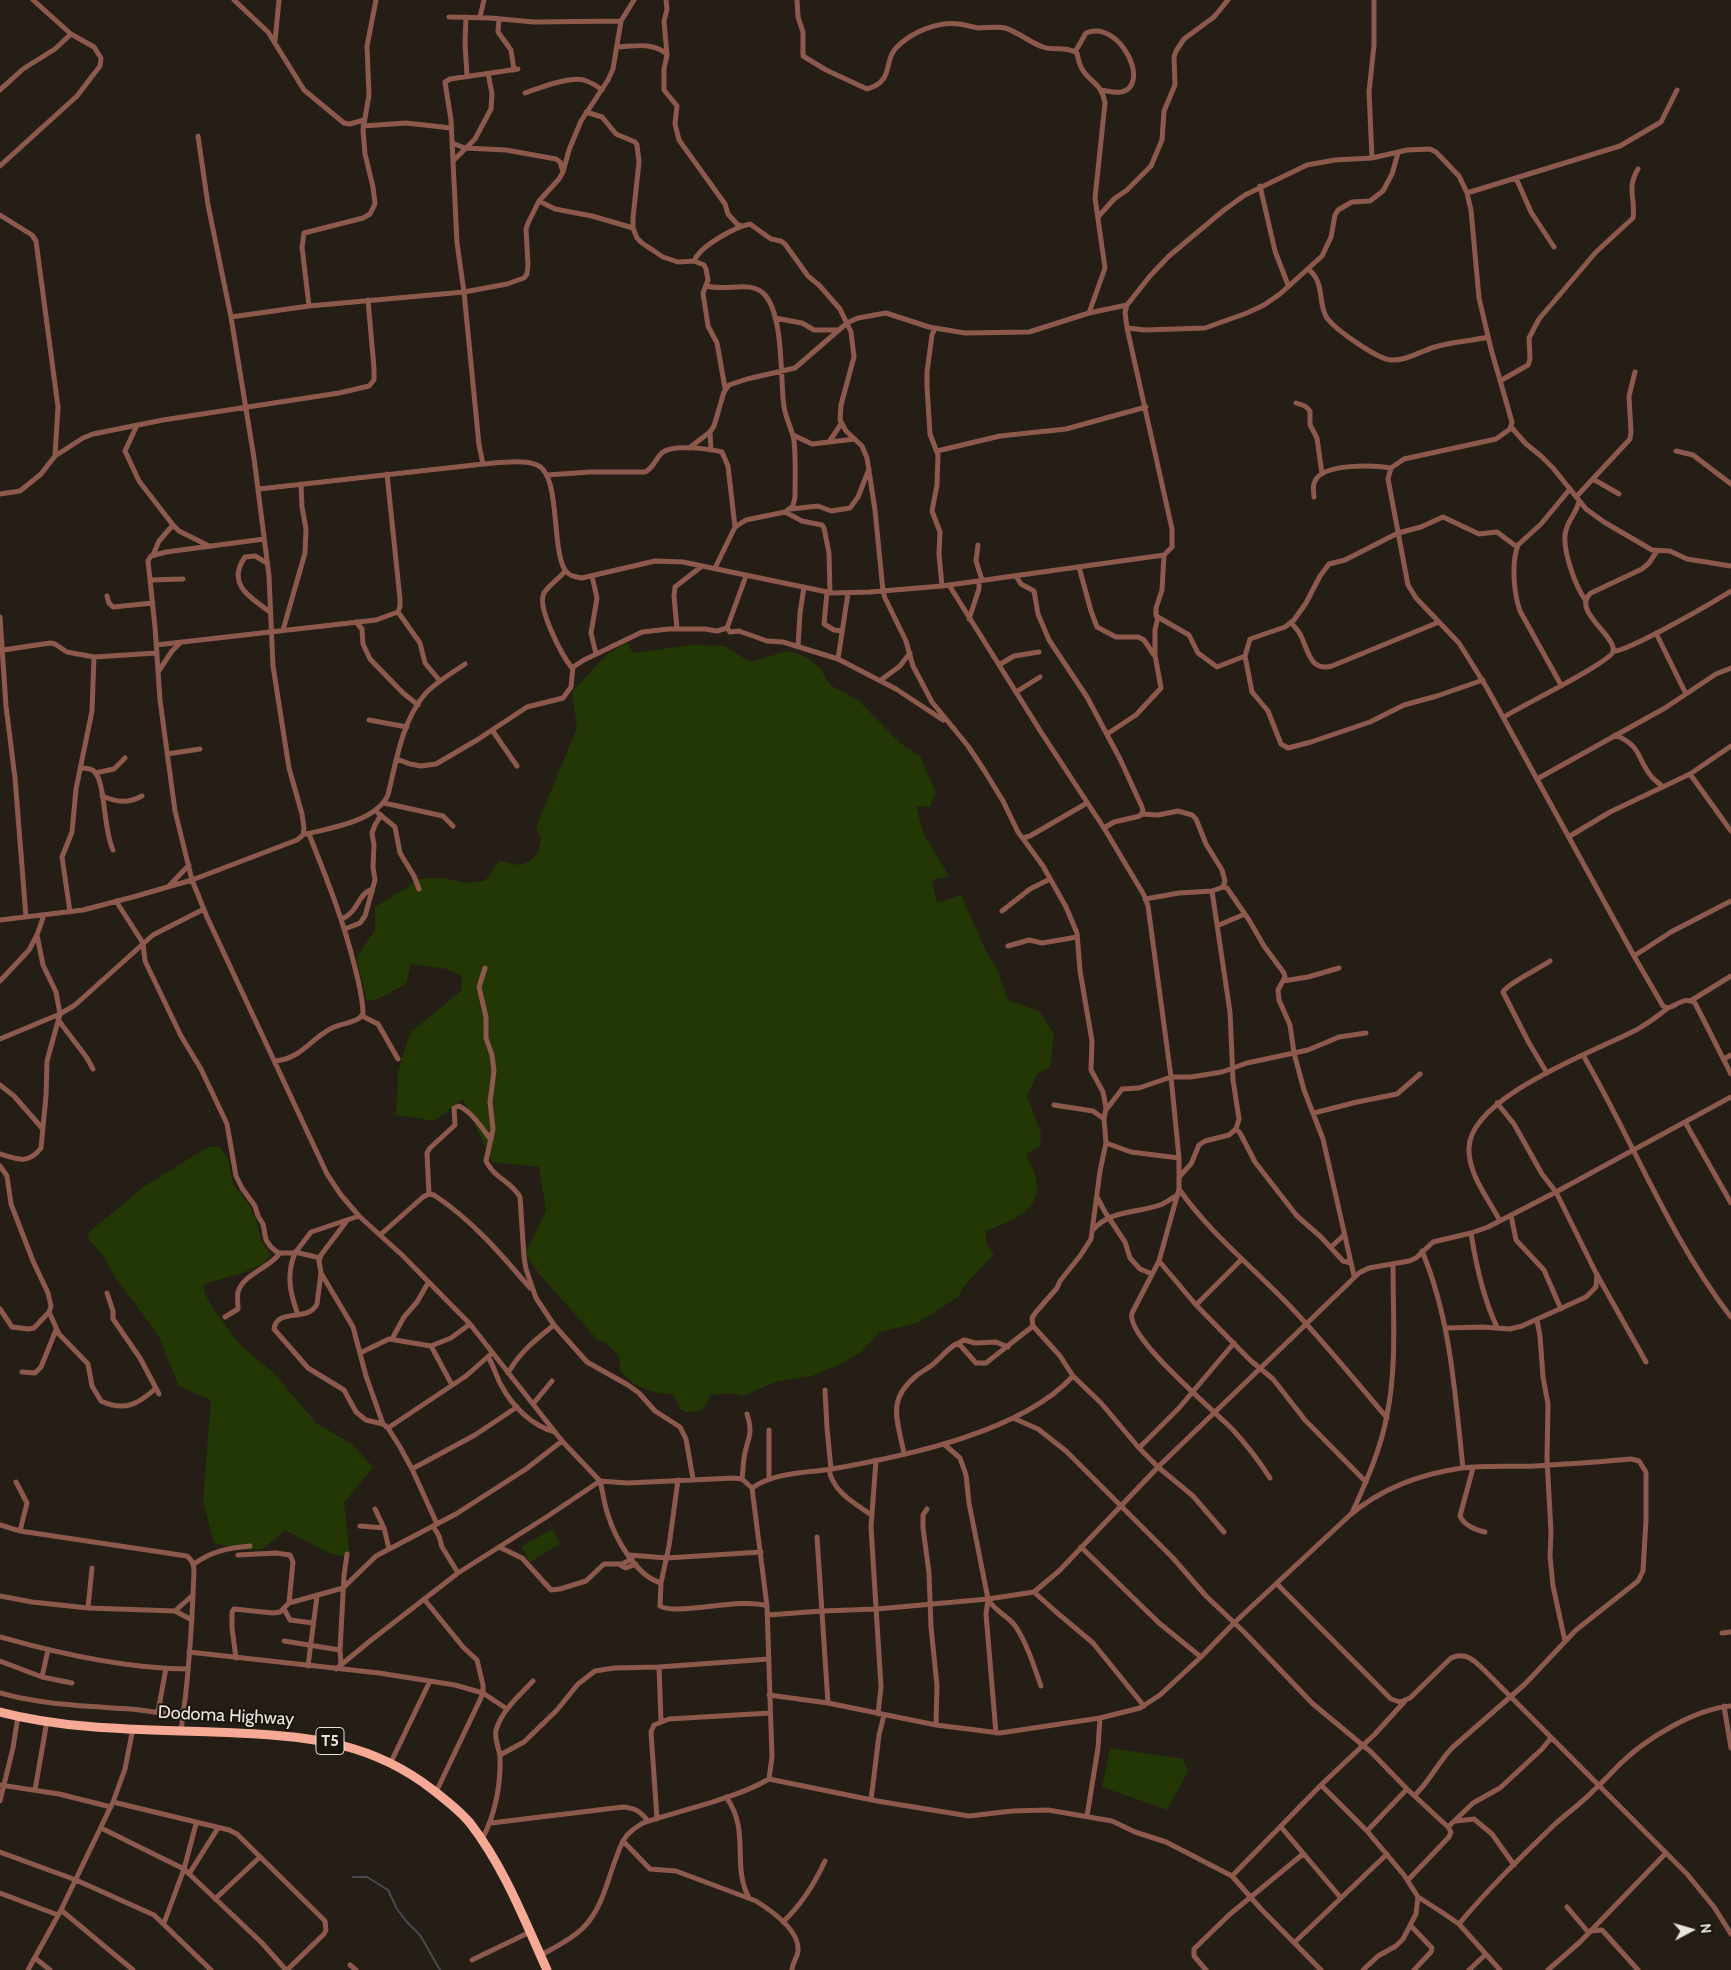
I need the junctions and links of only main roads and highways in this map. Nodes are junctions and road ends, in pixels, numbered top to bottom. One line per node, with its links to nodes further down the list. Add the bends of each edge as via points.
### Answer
1 (0, 1712): 2 (highway, Dodoma Highway / T5, via 90,1727 308,1737 353,1747 391,1762 460,1811 482,1839 513,1894)
2 (548, 1970)

